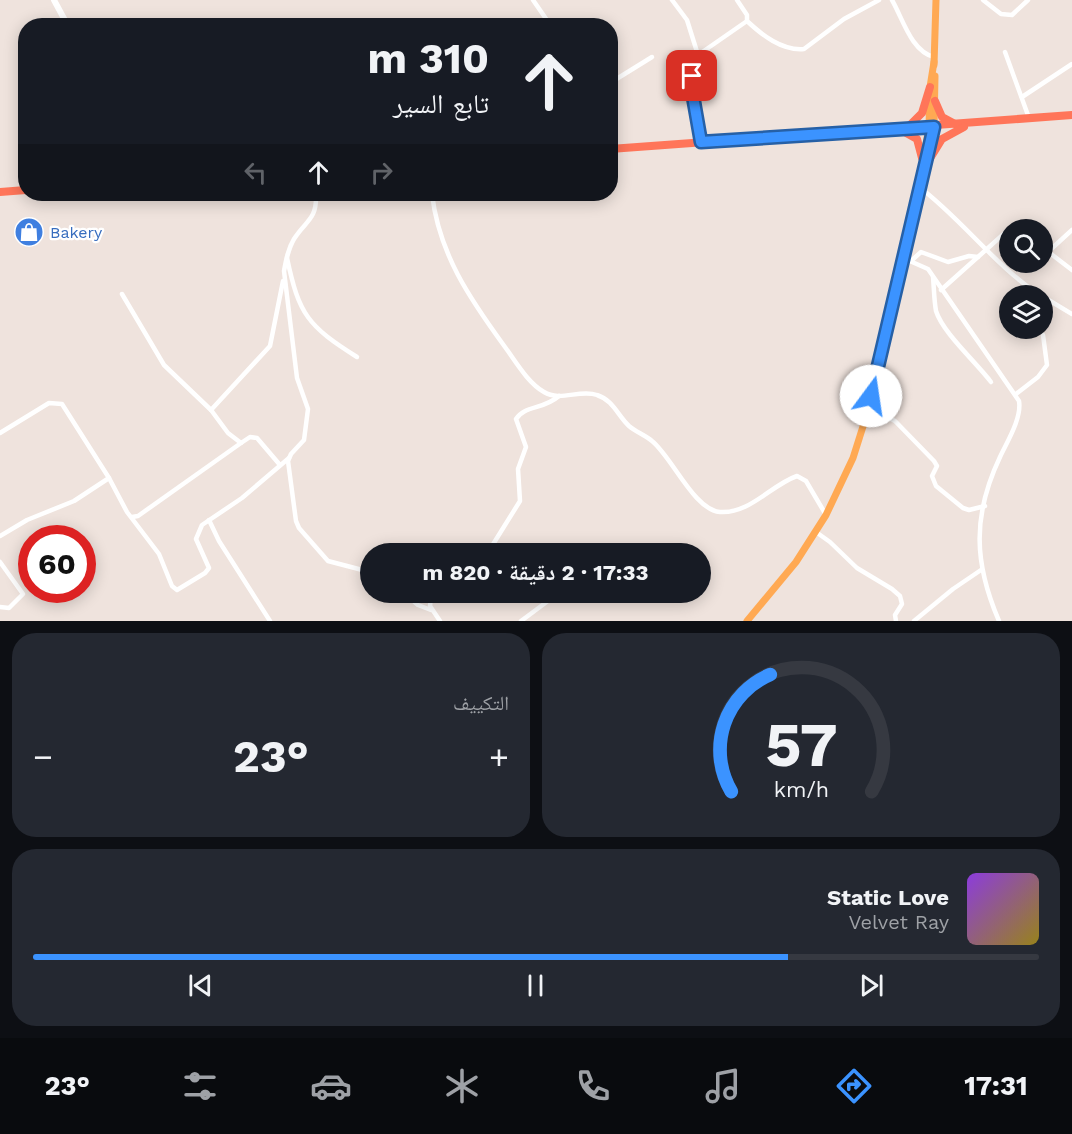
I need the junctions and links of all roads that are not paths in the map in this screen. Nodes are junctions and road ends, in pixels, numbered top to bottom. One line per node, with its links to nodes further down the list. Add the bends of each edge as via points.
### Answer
1 (54, 0): 10 (street)
2 (533, 0): 11 (street)
3 (672, 0): 14 (street, via 687,20)
4 (737, 0): 12 (street)
5 (879, 0): 12 (street, via 844,19 804,49 765,38)
6 (892, 0): 16 (street, via 917,46)
7 (936, 0): 16 (main road)
8 (983, 0): 9 (street, via 1001,14 1012,15)
9 (1028, 0)
10 (64, 18)
11 (545, 18)
12 (747, 21): 14 (street)
13 (1005, 52): 20 (street)
14 (698, 55): 27 (street, via 691,82)
15 (652, 57): 18 (street)
16 (934, 60): 19 (main road); 21 (main road)
17 (1072, 64): 20 (street)
18 (618, 77)
19 (930, 87): 25 (main road); 26 (highway, via 922,113)
20 (1022, 97): 23 (street)
21 (935, 101): 24 (highway, via 945,120); 25 (main road)
22 (1072, 115): 23 (highway)
23 (1029, 118): 24 (highway)
24 (965, 125): 25 (highway); 29 (highway, via 942,139)
25 (932, 127): 26 (highway); 29 (main road)
26 (903, 128): 27 (highway); 29 (highway, via 917,139)
27 (701, 142): 28 (highway)
28 (618, 149)
29 (924, 161): 30 (main road)
30 (919, 184): 38 (street); 42 (main road)
31 (18, 191): 32 (highway)
32 (0, 192)
33 (315, 201): 40 (street, via 314,215 295,237)
34 (434, 201): 58 (street, via 446,251 464,291 526,374 544,393)
35 (1072, 230): 37 (street)
36 (999, 239): 38 (street)
37 (1053, 247)
38 (987, 249): 41 (street); 47 (street)
39 (1053, 254): 44 (street)
40 (287, 255): 46 (street); 55 (street, via 297,298 307,319 327,338)
41 (978, 257): 43 (street, via 948,262 921,252); 48 (street)
42 (903, 258): 43 (street); 60 (main road)
43 (911, 261): 45 (street)
44 (1072, 270)
45 (933, 275): 48 (street); 54 (street, via 940,320)
46 (284, 279): 59 (street, via 270,346); 63 (street, via 298,383 308,410 304,440)
47 (1026, 285)
48 (942, 290): 53 (street)
49 (122, 294): 59 (street, via 164,365)
50 (1053, 303): 51 (street)
51 (1072, 314)
52 (1044, 339): 57 (street, via 1047,365)
53 (980, 346): 54 (street); 57 (street)
54 (971, 356): 56 (street)
55 (357, 357)
56 (991, 382)
57 (1016, 394): 66 (street, via 1020,408 993,472)
58 (559, 396): 67 (street, via 592,393 608,401 628,425 662,451 694,494 713,510 745,506 797,476 806,481); 74 (street, via 547,405 524,410 516,418 526,447 518,470 520,501)
59 (211, 410): 62 (street)
60 (866, 417): 66 (street, via 895,421 934,461 937,466 932,476 936,486 963,508); 67 (main road, via 853,458)
61 (0, 434): 65 (street, via 49,403 57,402 67,409)
62 (240, 443): 64 (street, via 257,438); 68 (street)
63 (289, 458): 64 (street); 76 (street, via 299,528 328,561)
64 (280, 465): 70 (street)
65 (109, 478): 69 (street); 73 (street, via 74,501)
66 (985, 506): 77 (street, via 978,540)
67 (826, 515): 72 (main road)
68 (138, 516): 69 (street); 71 (street)
69 (132, 517): 71 (street)
70 (209, 520): 71 (street, via 199,528 196,539 208,570 177,590); 85 (street)
71 (139, 524)
72 (816, 532): 88 (main road); 89 (street, via 857,568 900,596 902,604)
73 (0, 536)
74 (493, 543)
75 (0, 562): 83 (street, via 23,593 9,608)
76 (360, 569)
77 (981, 570): 90 (street); 91 (street)
78 (416, 603): 82 (street)
79 (421, 603): 82 (street)
80 (431, 603): 84 (street)
81 (545, 603): 87 (street)
82 (418, 605): 84 (street)
83 (0, 607)
84 (431, 610): 86 (street)
85 (270, 621)
86 (440, 621)
87 (521, 621)
88 (747, 621)
89 (896, 621)
90 (914, 621)
91 (999, 621)

